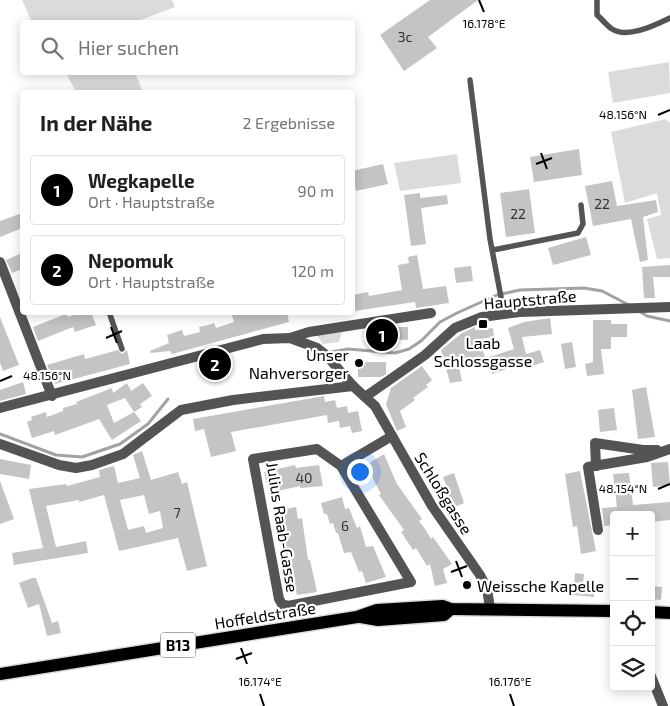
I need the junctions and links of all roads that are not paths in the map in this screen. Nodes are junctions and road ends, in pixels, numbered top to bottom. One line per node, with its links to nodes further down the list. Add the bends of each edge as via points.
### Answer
1 (597, 0): 2 (lane, via 597,15 612,30 624,32 648,28)
2 (670, 18)
3 (470, 80): 5 (lane)
4 (581, 205): 5 (lane, via 583,224 578,232)
5 (493, 250): 9 (lane)
6 (0, 262): 10 (street)
7 (670, 307): 9 (street, Hauptstraße)
8 (431, 313): 13 (street, via 309,332)
9 (504, 313): 17 (street, Hauptstraße, via 461,325 418,361)
10 (20, 314)
11 (21, 315): 16 (street)
12 (110, 315): 14 (lane)
13 (290, 338): 15 (street, via 317,348); 16 (street, via 274,336 127,370)
14 (122, 349)
15 (352, 386): 17 (street); 20 (street, via 233,400 181,410 123,454 76,468 58,465)
16 (52, 396): 18 (street)
17 (365, 397): 19 (street, Schloßgasse, via 375,406)
18 (0, 408)
19 (392, 436): 22 (street); 25 (street, Schloßgasse, via 432,506 480,575)
20 (0, 444)
21 (670, 449): 23 (street, via 647,457); 23 (street, via 643,450 595,443)
22 (341, 466): 22 (street, Julius Raab-Gasse, via 411,582 288,606 282,604 253,460 317,449)
23 (596, 466): 24 (street, via 588,467)
24 (598, 530)
25 (490, 608): 26 (main road, Hoffeldstraße / B13); 29 (main road, Hoffeldstraße / B13, via 451,609 444,615 378,620 357,617)
26 (610, 611)
27 (655, 612): 28 (main road)
28 (670, 614)
29 (0, 674)
30 (655, 686): 31 (street)
31 (663, 706)

